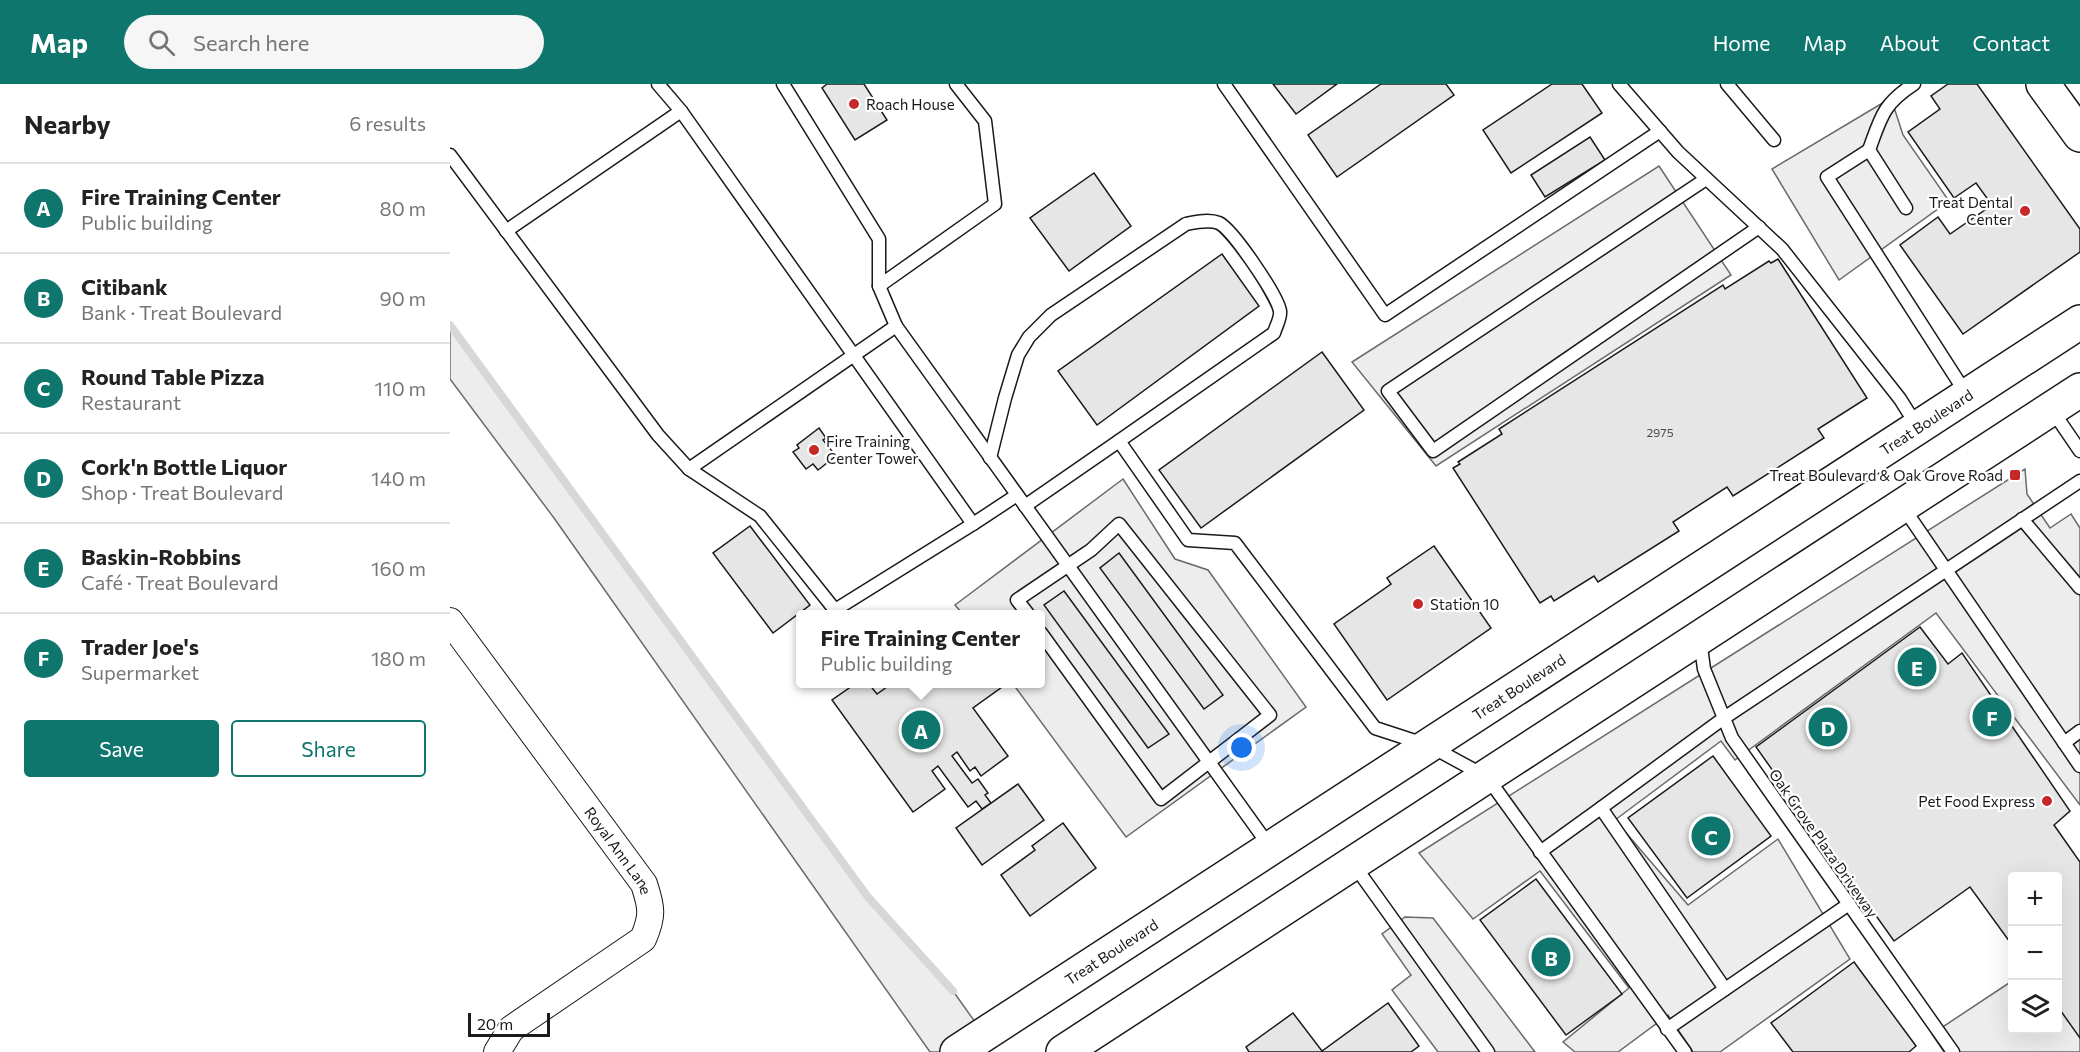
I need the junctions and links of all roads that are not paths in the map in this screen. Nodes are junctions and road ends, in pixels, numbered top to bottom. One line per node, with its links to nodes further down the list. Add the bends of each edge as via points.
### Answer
1 (658, 84): 9 (lane)
2 (783, 84): 19 (lane, via 879,239)
3 (956, 84): 19 (lane, via 985,121 996,204)
4 (1224, 84): 10 (lane, via 1385,315)
5 (1619, 84): 10 (lane)
6 (1727, 84): 12 (lane)
7 (1914, 84): 13 (lane, via 1896,96 1884,111)
8 (2043, 84): 11 (main road)
9 (681, 111): 18 (lane); 22 (lane)
10 (1660, 131): 15 (lane)
11 (2080, 135)
12 (1774, 140)
13 (1869, 150): 16 (lane); 24 (lane, via 1827,177)
14 (450, 155): 18 (lane)
15 (1707, 178): 17 (lane); 17 (lane, via 1388,391 1433,451)
16 (1905, 208)
17 (1759, 227): 26 (lane, via 1782,249 1900,399)
18 (507, 231): 30 (lane, via 658,435)
19 (879, 286): 21 (lane)
20 (2080, 322): 24 (main road, Treat Boulevard)
21 (896, 326): 22 (lane); 29 (lane)
22 (853, 356): 30 (lane); 36 (lane)
23 (2080, 390): 25 (main road)
24 (1967, 396): 26 (main road, Treat Boulevard)
25 (2051, 409): 28 (lane); 34 (main road)
26 (1918, 428): 47 (main road, Treat Boulevard)
27 (1119, 441): 29 (lane, via 1274,333 1280,314 1277,301 1234,236 1218,223 1186,224 1051,315 1029,337 1018,355); 33 (lane); 47 (lane, via 1188,540 1235,543 1375,728)
28 (2080, 451)
29 (990, 458): 32 (lane)
30 (689, 469): 36 (lane, via 760,516 835,610)
31 (2080, 481): 35 (lane)
32 (1017, 495): 33 (lane); 36 (lane)
33 (1025, 506): 37 (lane)
34 (1902, 506): 38 (lane); 42 (main road)
35 (2022, 519): 38 (lane); 39 (lane)
36 (973, 524)
37 (1067, 565): 40 (lane, via 1017,600); 48 (lane); 48 (lane, via 1091,550 1119,524 1270,715)
38 (1947, 570): 44 (lane); 46 (lane)
39 (2080, 588)
40 (1024, 610)
41 (450, 621): 59 (street, Royal Ann Lane, via 644,884 650,900 651,920 643,939 510,1029)
42 (1700, 638): 44 (lane, Oak Grove Plaza Driveway, via 1704,669); 50 (main road)
43 (1045, 639): 48 (lane, via 1161,799)
44 (1724, 718): 51 (lane); 55 (lane, Oak Grove Plaza Driveway, via 1732,738)
45 (2080, 731): 46 (lane)
46 (2064, 743): 49 (lane)
47 (1430, 746): 50 (lane); 52 (main road, Treat Boulevard)
48 (1209, 762): 52 (lane)
49 (2080, 766)
50 (1487, 777): 53 (lane); 54 (main road)
51 (1601, 808): 53 (lane); 56 (lane)
52 (1271, 849): 60 (main road, Treat Boulevard)
53 (1540, 852): 57 (lane)
54 (1354, 864): 58 (main road); 61 (lane)
55 (1849, 904): 56 (lane); 63 (lane, Oak Grove Plaza Driveway)
56 (1725, 989): 57 (lane)
57 (1667, 1029): 62 (lane)
58 (1074, 1049)
59 (497, 1052)
60 (957, 1052)
61 (1488, 1052)
62 (1685, 1052)
63 (1953, 1052)

